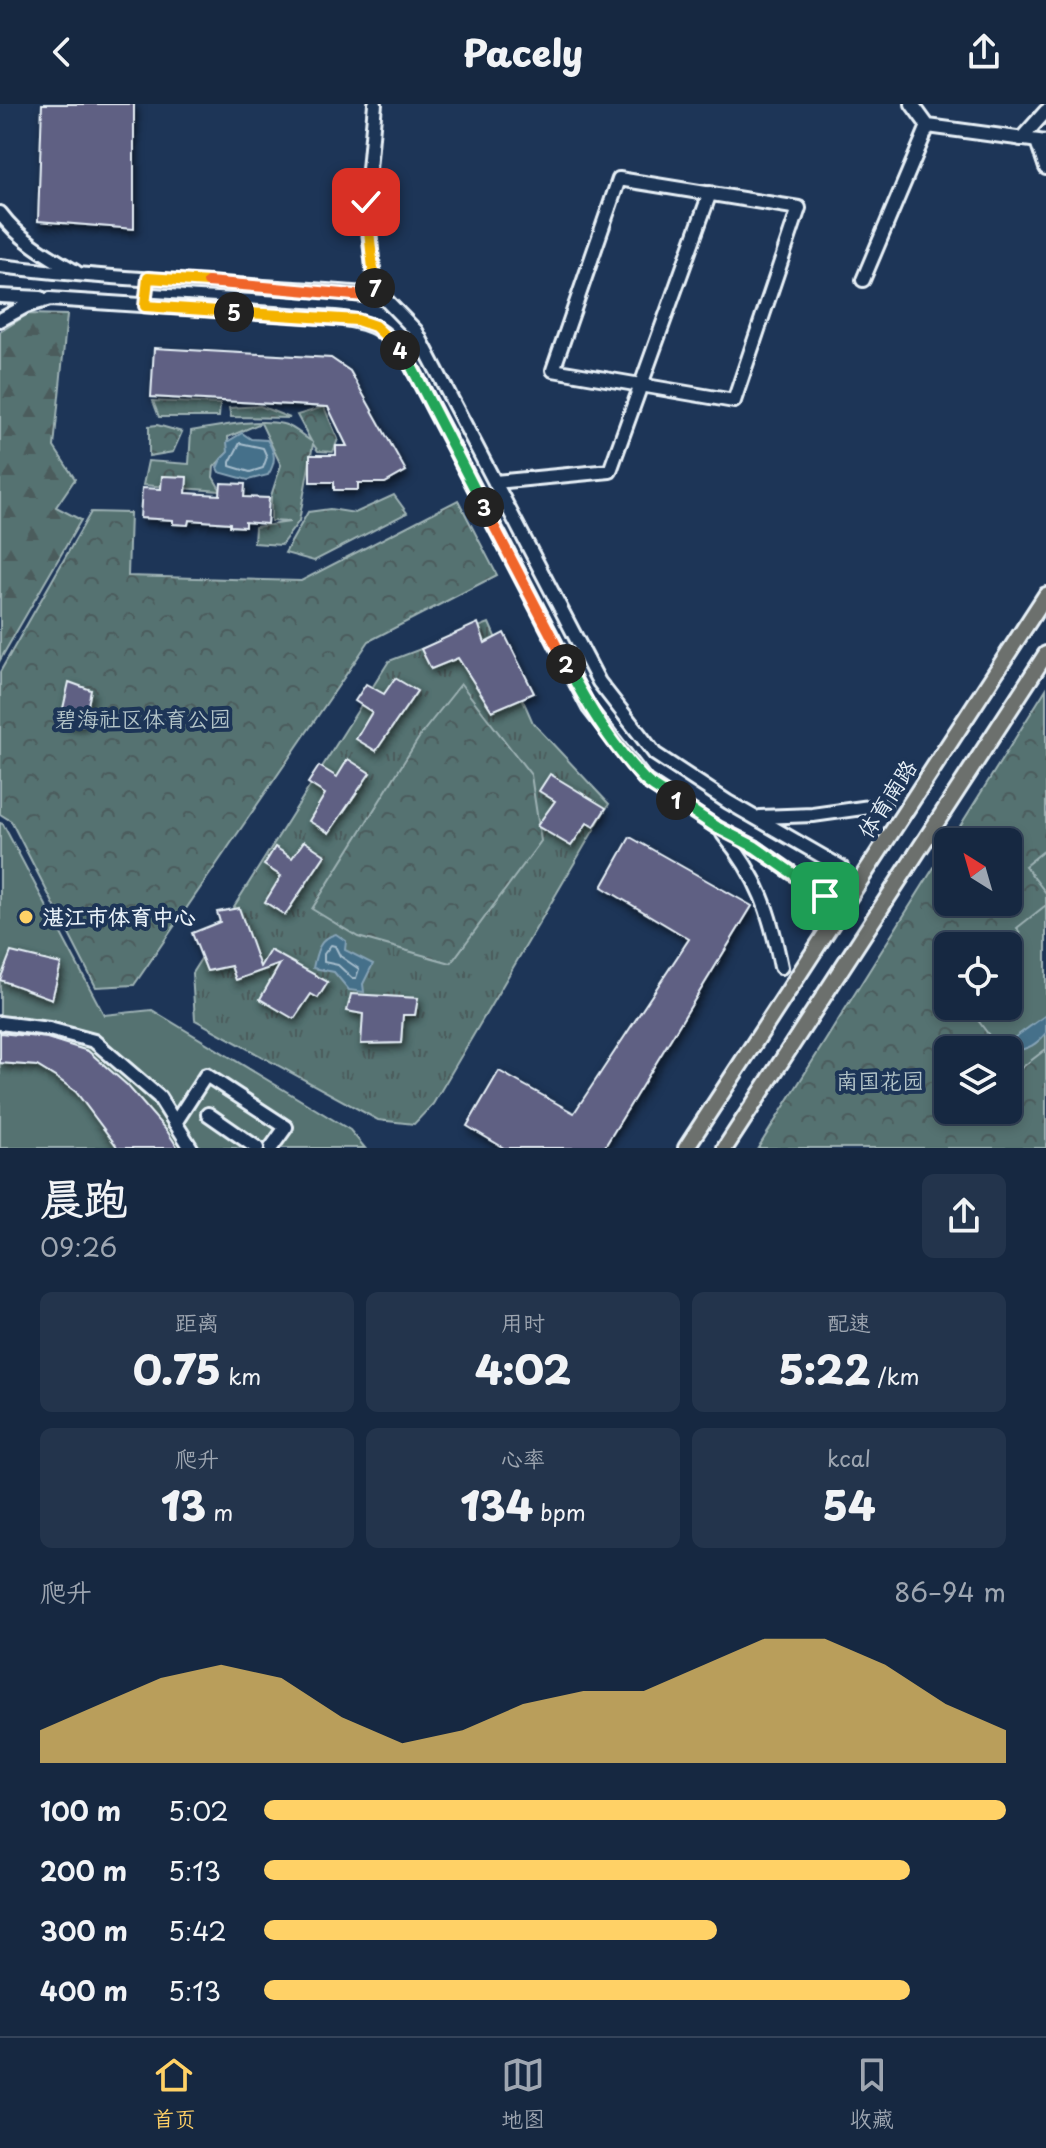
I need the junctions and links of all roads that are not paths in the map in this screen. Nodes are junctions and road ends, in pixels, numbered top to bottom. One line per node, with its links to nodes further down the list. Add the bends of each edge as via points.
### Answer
1 (375, 104): 15 (street, via 366,202)
2 (912, 104): 4 (street)
3 (1046, 111): 5 (street)
4 (928, 126): 5 (street); 13 (street)
5 (1021, 139): 6 (street)
6 (1042, 142): 7 (street)
7 (1046, 168)
8 (710, 193): 19 (street); 19 (street, via 619,179 553,370); 19 (street, via 799,208 734,401)
9 (0, 213): 11 (street, via 40,253)
10 (0, 266): 11 (street)
11 (83, 276): 12 (street)
12 (148, 278): 15 (street); 17 (street)
13 (863, 280)
14 (0, 296): 16 (street)
15 (376, 297): 20 (street, via 385,299 416,331)
16 (50, 299): 17 (street); 18 (street)
17 (145, 306): 25 (street, via 335,318 375,326 407,358 589,708 646,781)
18 (0, 320)
19 (641, 386): 20 (street, via 610,471)
20 (495, 482): 24 (street, via 599,682 629,722 655,754)
21 (1046, 595): 35 (main road, 体育南路)
22 (1046, 654): 36 (main road)
23 (884, 805): 24 (street)
24 (757, 817): 26 (street)
25 (718, 828): 27 (street); 28 (street, via 770,913)
26 (841, 867)
27 (825, 896)
28 (781, 967)
29 (0, 1023): 31 (street, via 94,1041 159,1097)
30 (208, 1114): 33 (street)
31 (175, 1123): 32 (street); 34 (street, via 206,1075 286,1127)
32 (191, 1148)
33 (257, 1148)
34 (271, 1148)
35 (686, 1148)
36 (725, 1148)

